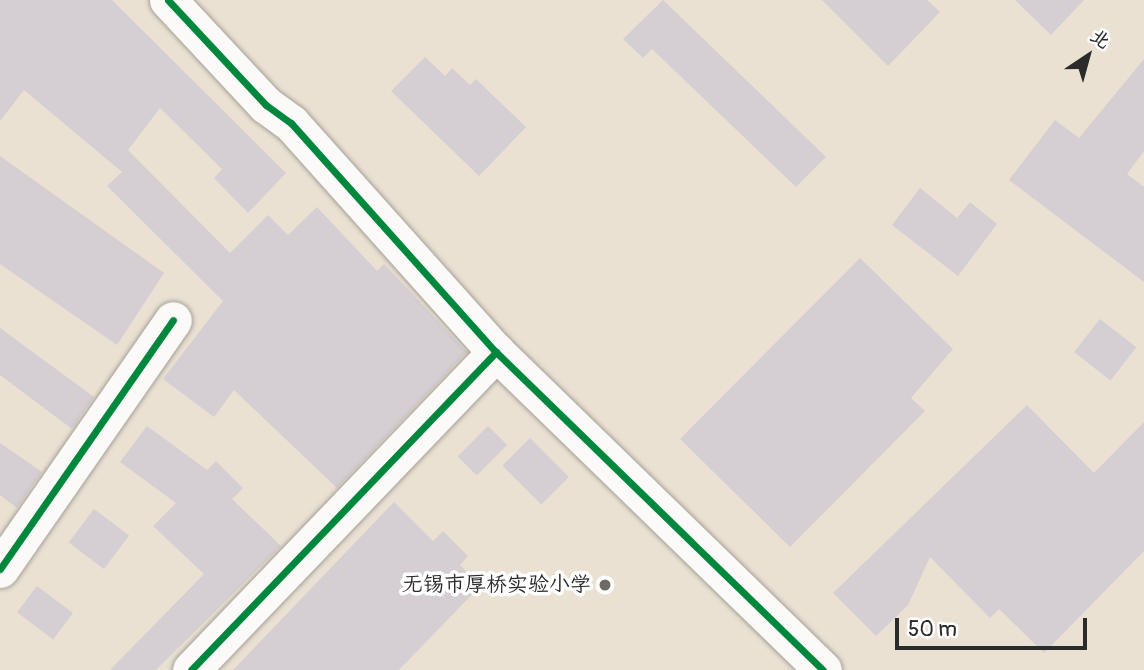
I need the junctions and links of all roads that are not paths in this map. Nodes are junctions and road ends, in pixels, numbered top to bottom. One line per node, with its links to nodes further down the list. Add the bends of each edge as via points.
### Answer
1 (168, 0): 3 (street, via 266,105 291,123)
2 (173, 320): 4 (street)
3 (496, 352): 5 (street); 6 (street)
4 (0, 569)
5 (191, 670)
6 (824, 670)

